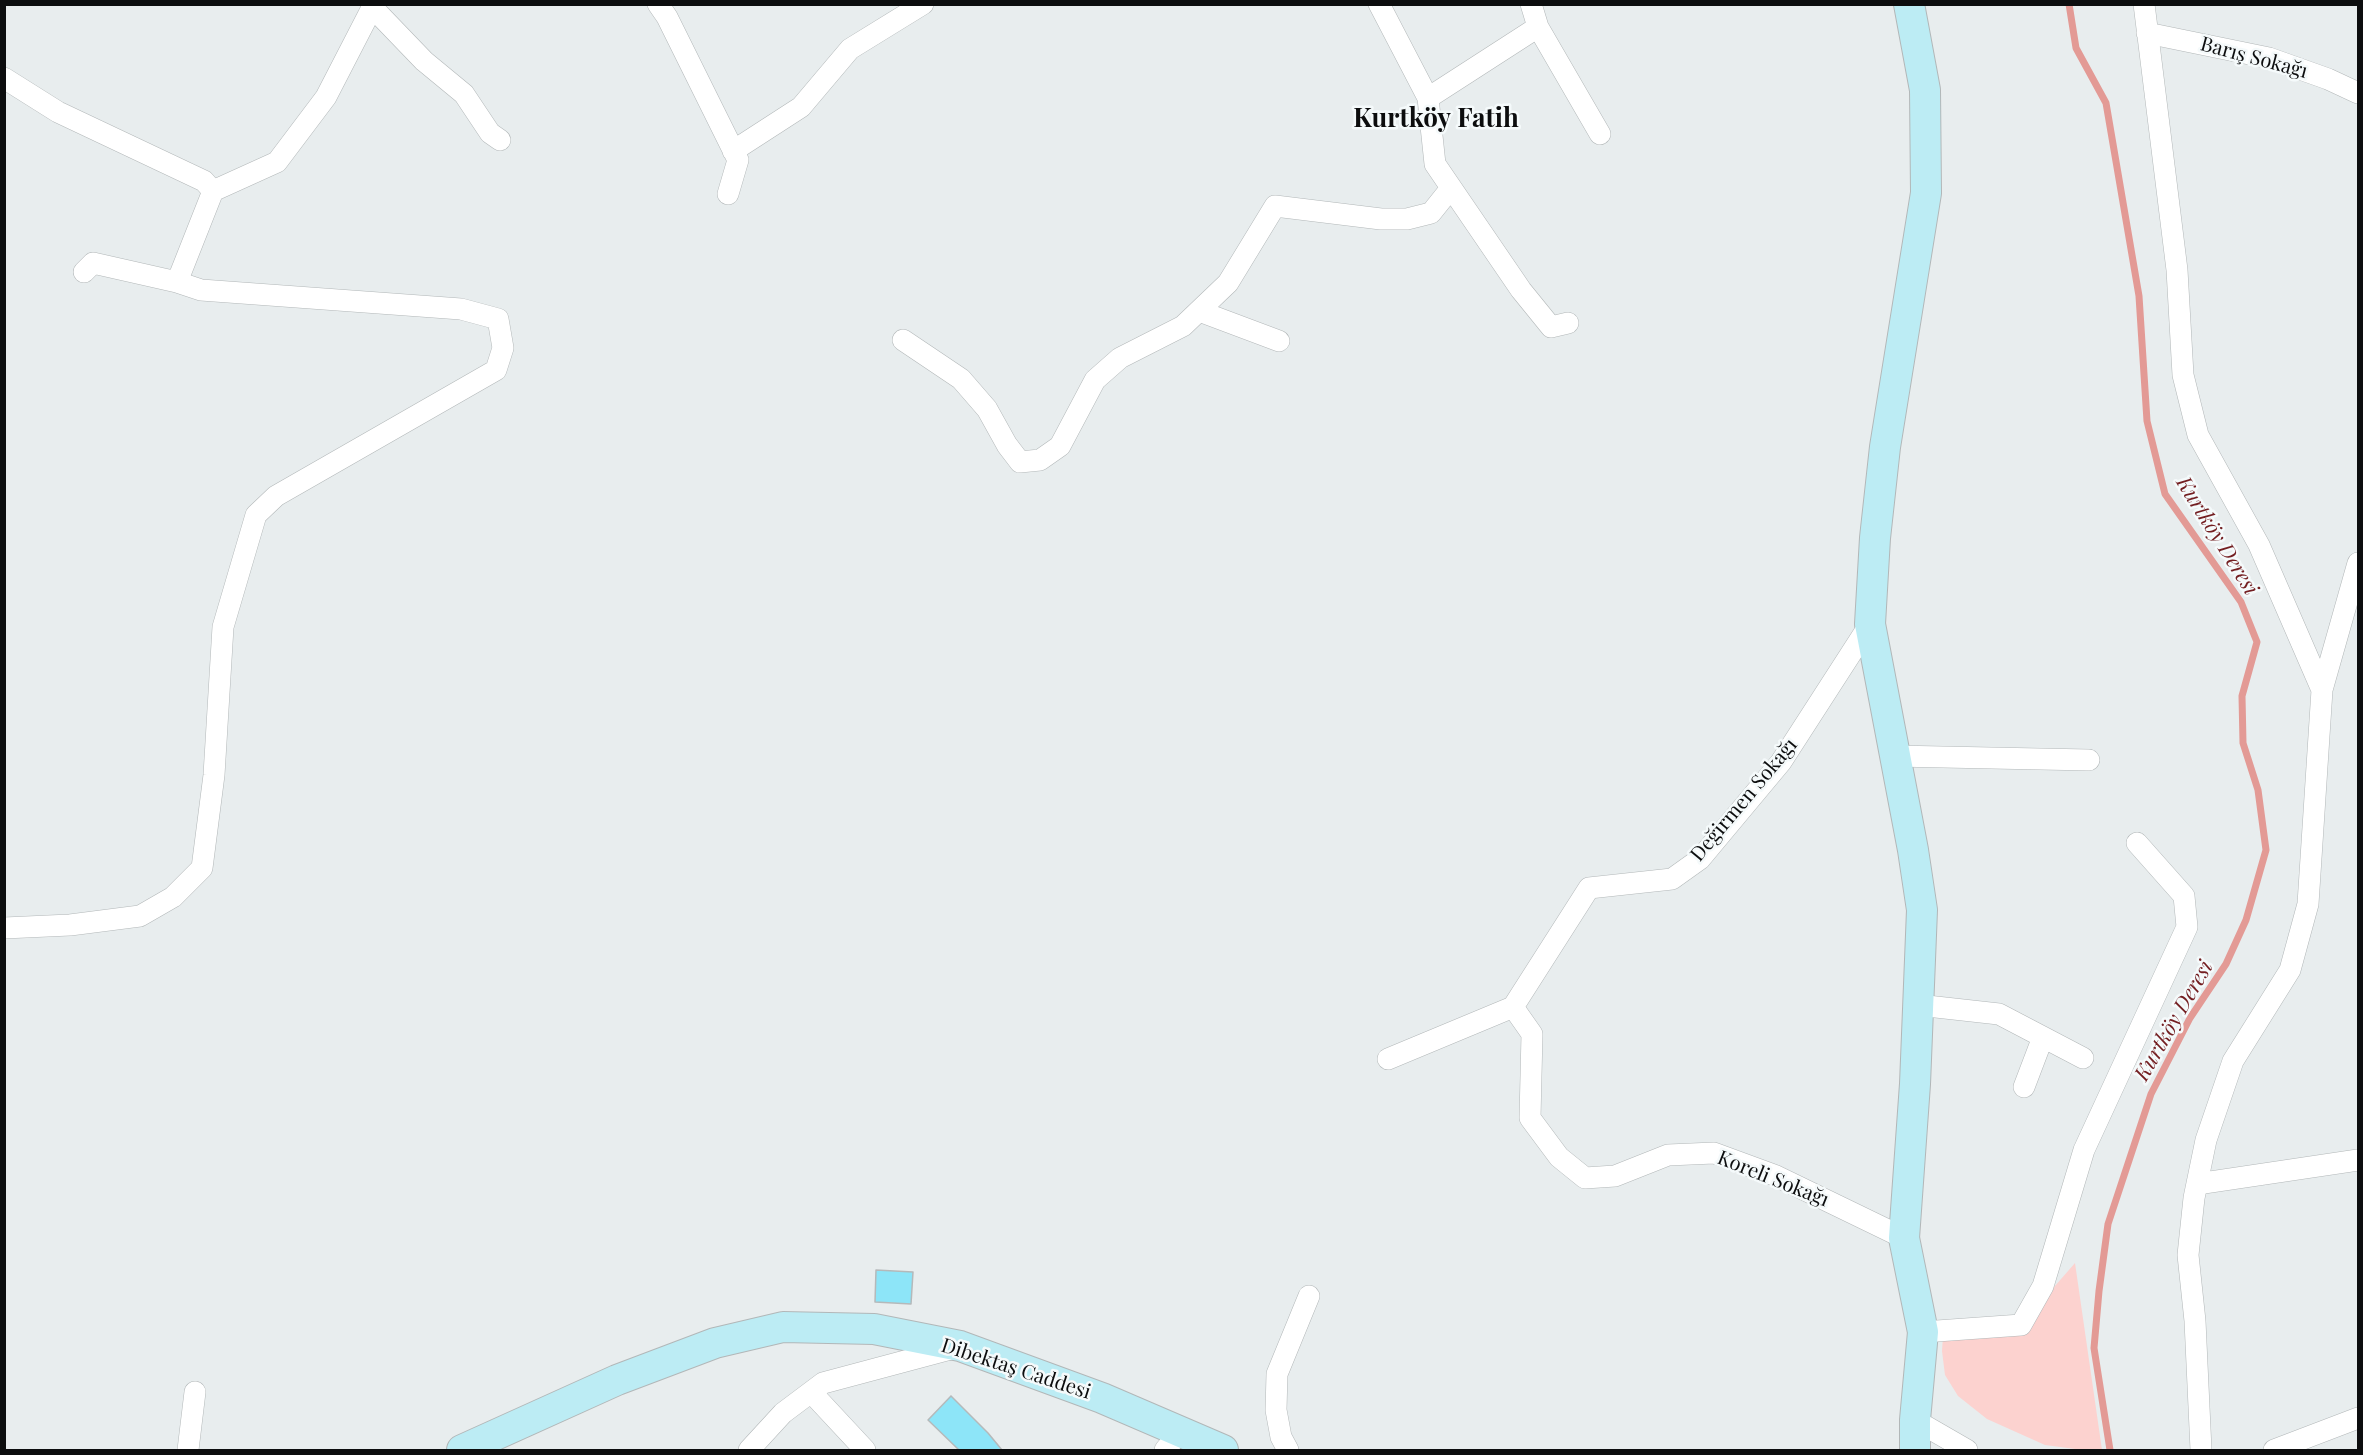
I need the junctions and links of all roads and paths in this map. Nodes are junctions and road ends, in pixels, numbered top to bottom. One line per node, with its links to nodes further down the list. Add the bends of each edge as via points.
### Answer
1 (658, 4): 15 (street)
2 (923, 4): 15 (street, via 850,49 801,107)
3 (1379, 4): 12 (street)
4 (1531, 4): 8 (street)
5 (1909, 4): 26 (street, via 1925,90 1926,193 1885,447)
6 (2144, 4): 9 (street)
7 (374, 6): 14 (street, via 424,61 464,94 490,133); 17 (street, via 326,97 277,162)
8 (1538, 27): 12 (street); 13 (street)
9 (2147, 33): 11 (street, Barış Sokağı, via 2269,58); 27 (street, via 2177,270 2183,375 2198,435 2259,545)
10 (4, 78): 17 (street, via 58,112 204,181)
11 (2358, 93)
12 (1428, 98): 16 (street, via 1435,164)
13 (1600, 134)
14 (500, 140)
15 (733, 151): 18 (street, via 738,160)
16 (1451, 188): 21 (street, via 1431,213 1407,219 1275,206 1228,283); 22 (street, via 1551,327)
17 (213, 191): 20 (street)
18 (728, 194)
19 (84, 272): 20 (street, via 93,263)
20 (177, 282): 31 (street, via 201,290 461,309 498,319 503,348 496,370 276,496 256,515 223,627 214,775 202,868 173,897 140,916)
21 (1199, 311): 23 (street, via 1183,326 1120,358 1095,380 1060,446 1040,460 1020,462 987,409 961,379); 24 (street)
22 (1568, 323)
23 (903, 340)
24 (1279, 341)
25 (2358, 563): 27 (street)
26 (1870, 624): 28 (street); 33 (street, Değirmen Sokağı, via 1781,762 1700,859 1672,879 1589,888)
27 (2322, 690): 39 (street, via 2308,904 2290,970 2234,1061 2206,1140)
28 (1894, 756): 29 (street); 32 (street, via 1922,910)
29 (2089, 760)
30 (2137, 843): 42 (street, via 2184,896 2187,927 2084,1150 2043,1286 2021,1325)
31 (4, 928)
32 (1918, 1005): 34 (street, via 1999,1014); 40 (street)
33 (1513, 1007): 36 (street); 40 (street, Koreli Sokağı, via 1532,1034 1530,1118 1558,1156 1585,1178 1615,1176 1668,1155 1714,1153 1774,1175)
34 (2043, 1037): 35 (street); 37 (street)
35 (2083, 1058)
36 (1388, 1059)
37 (2024, 1087)
38 (2358, 1160): 39 (street)
39 (2197, 1184): 57 (street, via 2188,1255)
40 (1904, 1238): 42 (street)
41 (1309, 1296): 54 (street, via 1277,1374 1276,1410)
42 (1923, 1332): 47 (street)
43 (960, 1346): 45 (street, via 823,1383); 48 (street, Dibektaş Caddesi, via 1102,1398); 50 (street, Dibektaş Caddesi, via 874,1329 783,1327 715,1343 617,1380)
44 (195, 1392): 49 (street)
45 (811, 1392): 51 (street, via 783,1413); 52 (street)
46 (2358, 1418): 58 (street)
47 (1915, 1420): 55 (street); 56 (street)
48 (1173, 1441): 53 (street, Dibektaş Caddesi)
49 (188, 1450)
50 (462, 1450)
51 (749, 1450)
52 (865, 1450)
53 (1223, 1450)
54 (1288, 1450)
55 (1915, 1450)
56 (1967, 1450)
57 (2201, 1450)
58 (2274, 1450)

